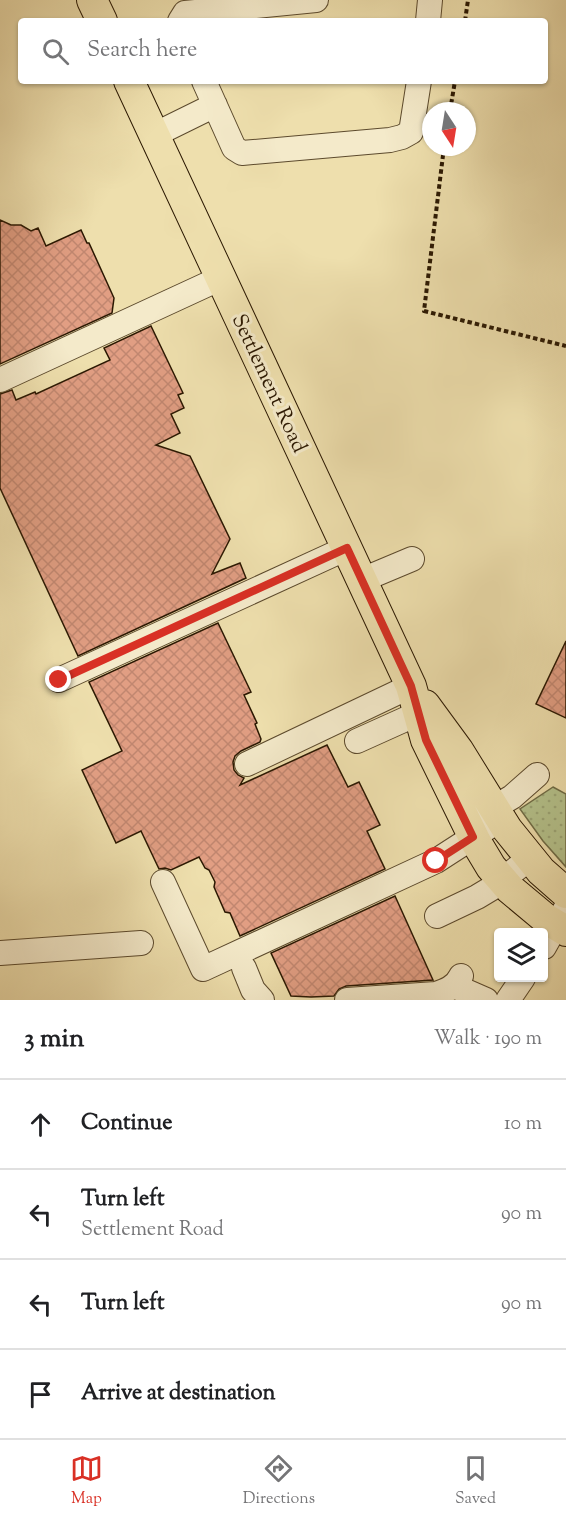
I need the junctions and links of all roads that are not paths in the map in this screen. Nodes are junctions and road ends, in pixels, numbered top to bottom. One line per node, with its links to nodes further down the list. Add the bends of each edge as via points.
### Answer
1 (92, 0): 4 (main road)
2 (316, 0): 5 (street, via 186,13)
3 (430, 0): 6 (street)
4 (101, 18)
5 (182, 18)
6 (428, 18)
7 (130, 84): 11 (main road, Settlement Road)
8 (205, 84): 10 (street)
9 (419, 84): 10 (street, via 411,132 390,140 242,153 234,148)
10 (215, 105): 11 (street)
11 (154, 135): 12 (main road, Settlement Road)
12 (221, 278): 13 (street); 14 (main road, Settlement Road)
13 (0, 380)
14 (347, 548): 16 (main road, Settlement Road); 17 (street)
15 (412, 559): 16 (street)
16 (362, 580): 18 (main road, Settlement Road)
17 (59, 680)
18 (419, 702): 19 (street); 20 (street); 22 (main road, Settlement Road, via 458,750); 23 (main road, Settlement Road, via 426,740)
19 (357, 741)
20 (247, 764)
21 (537, 775): 22 (street)
22 (497, 813): 23 (street); 24 (main road, Settlement Road)
23 (470, 831): 25 (street, via 436,861 203,969); 28 (main road, Settlement Road, via 510,890)
24 (530, 858): 26 (main road, Settlement Road, via 540,872); 27 (street, via 492,888)
25 (163, 882)
26 (566, 893)
27 (436, 916)
28 (558, 928)
29 (141, 943): 30 (street)
30 (0, 953)
31 (244, 968): 33 (street)
32 (520, 982): 36 (street)
33 (262, 1000)
34 (348, 1000): 35 (street, via 436,994 447,991 457,981)
35 (486, 1000)
36 (508, 1000)

